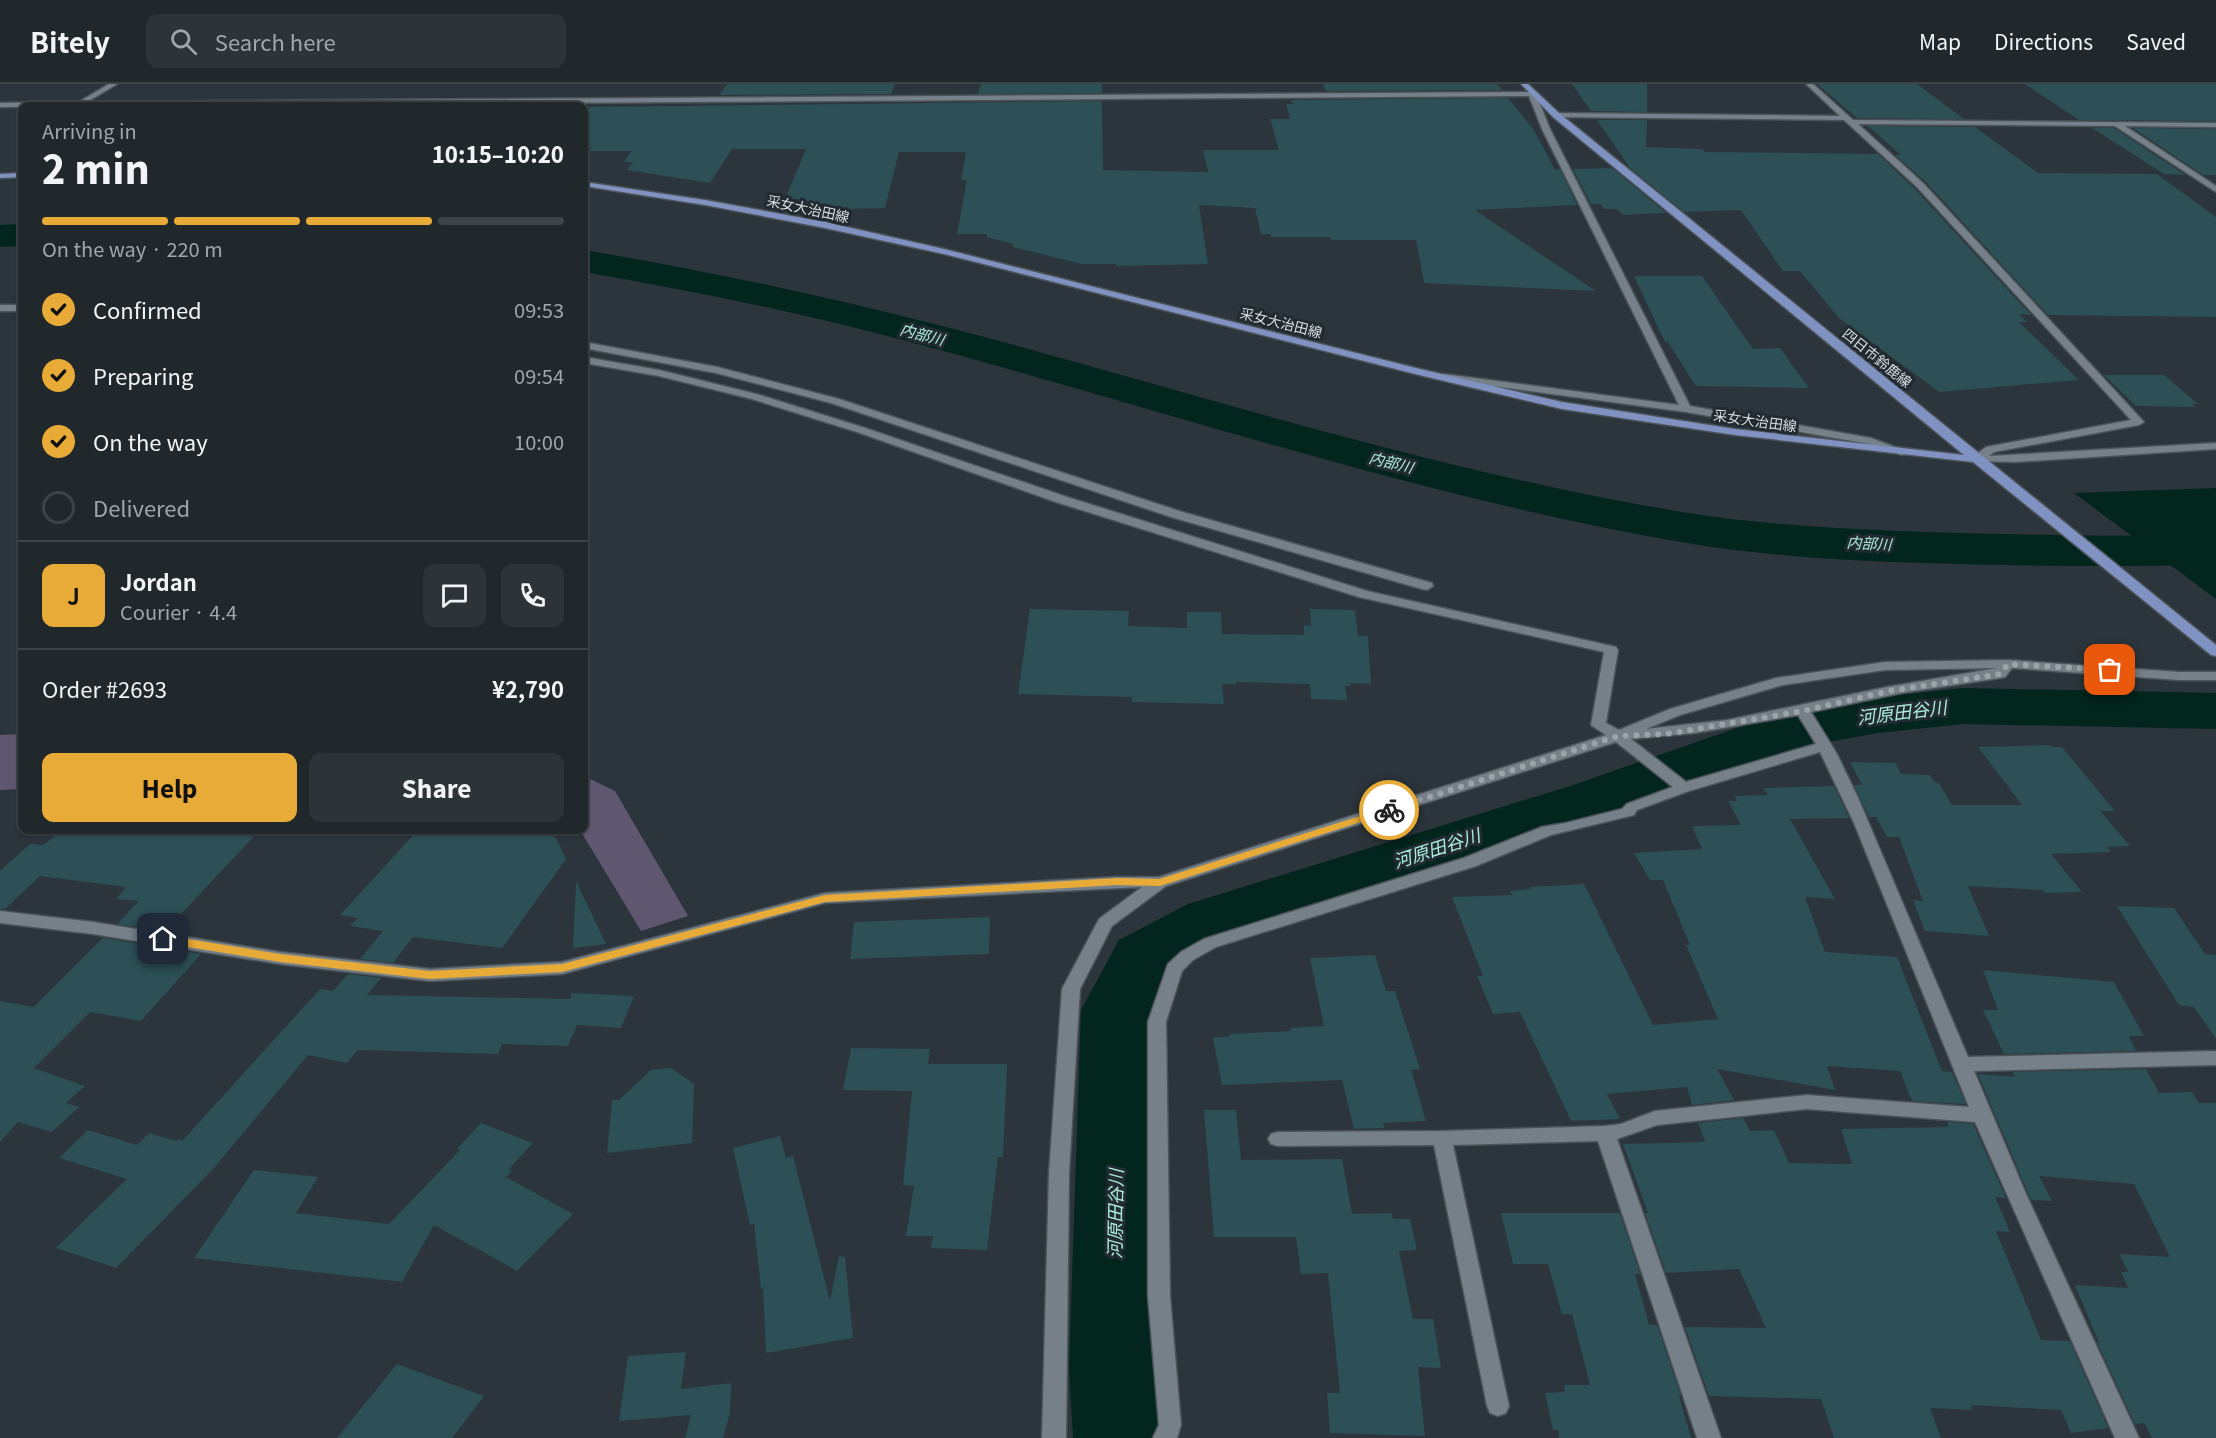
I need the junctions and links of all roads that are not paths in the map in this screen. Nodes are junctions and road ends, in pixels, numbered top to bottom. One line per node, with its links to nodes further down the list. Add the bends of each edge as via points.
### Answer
1 (114, 84): 5 (street)
2 (1524, 84): 4 (main road, 四日市鈴鹿線)
3 (1809, 84): 10 (street)
4 (1532, 94): 6 (street); 9 (main road, 四日市鈴鹿線); 22 (street)
5 (83, 102)
6 (370, 102)
7 (0, 105): 8 (street)
8 (18, 105)
9 (1556, 115): 10 (street); 25 (main road, 四日市鈴鹿線)
10 (1848, 120): 11 (street); 25 (street, via 1920,185 2139,422 1990,449)
11 (2117, 124): 12 (street); 16 (street)
12 (2216, 125)
13 (18, 175): 14 (main road)
14 (0, 176)
15 (588, 184): 21 (main road, 采女大治田線, via 870,236)
16 (2216, 190)
17 (0, 308): 18 (street)
18 (18, 308)
19 (588, 346): 26 (street, via 717,370 835,401 1175,514)
20 (588, 361): 31 (street, via 756,397 1063,500 1364,594 1611,650 1598,725)
21 (1438, 376): 22 (street); 24 (main road, 采女大治田線, via 1608,415)
22 (1686, 409): 24 (street, via 1871,441)
23 (2216, 446): 25 (street)
24 (1909, 454): 25 (main road, 采女大治田線)
25 (1977, 459): 27 (main road, 四日市鈴鹿線)
26 (1427, 586)
27 (2216, 652)
28 (2008, 664): 29 (street); 30 (street, via 2000,674 1889,691); 31 (street, via 1885,666 1781,681 1675,712)
29 (2216, 676)
30 (1805, 714): 31 (street, via 1666,734); 32 (street)
31 (1618, 736): 33 (street); 34 (street)
32 (1823, 743): 33 (street); 37 (street, via 1852,800)
33 (1682, 785): 44 (street, via 1628,812 1548,830 1470,862 1210,943 1174,968 1157,1022 1158,1275 1170,1425)
34 (1160, 882): 35 (street, via 825,898 562,968 430,975 280,958); 43 (street, via 1105,923 1071,990 1059,1173)
35 (0, 917)
36 (2216, 1059): 37 (street)
37 (1962, 1064): 38 (street)
38 (1983, 1115): 39 (street, via 1808,1101 1655,1118 1623,1131); 46 (street)
39 (1605, 1133): 41 (street); 45 (street)
40 (1278, 1138): 41 (street)
41 (1442, 1138): 42 (street)
42 (1498, 1406)
43 (1054, 1438)
44 (1166, 1438)
45 (1709, 1438)
46 (2127, 1438)

